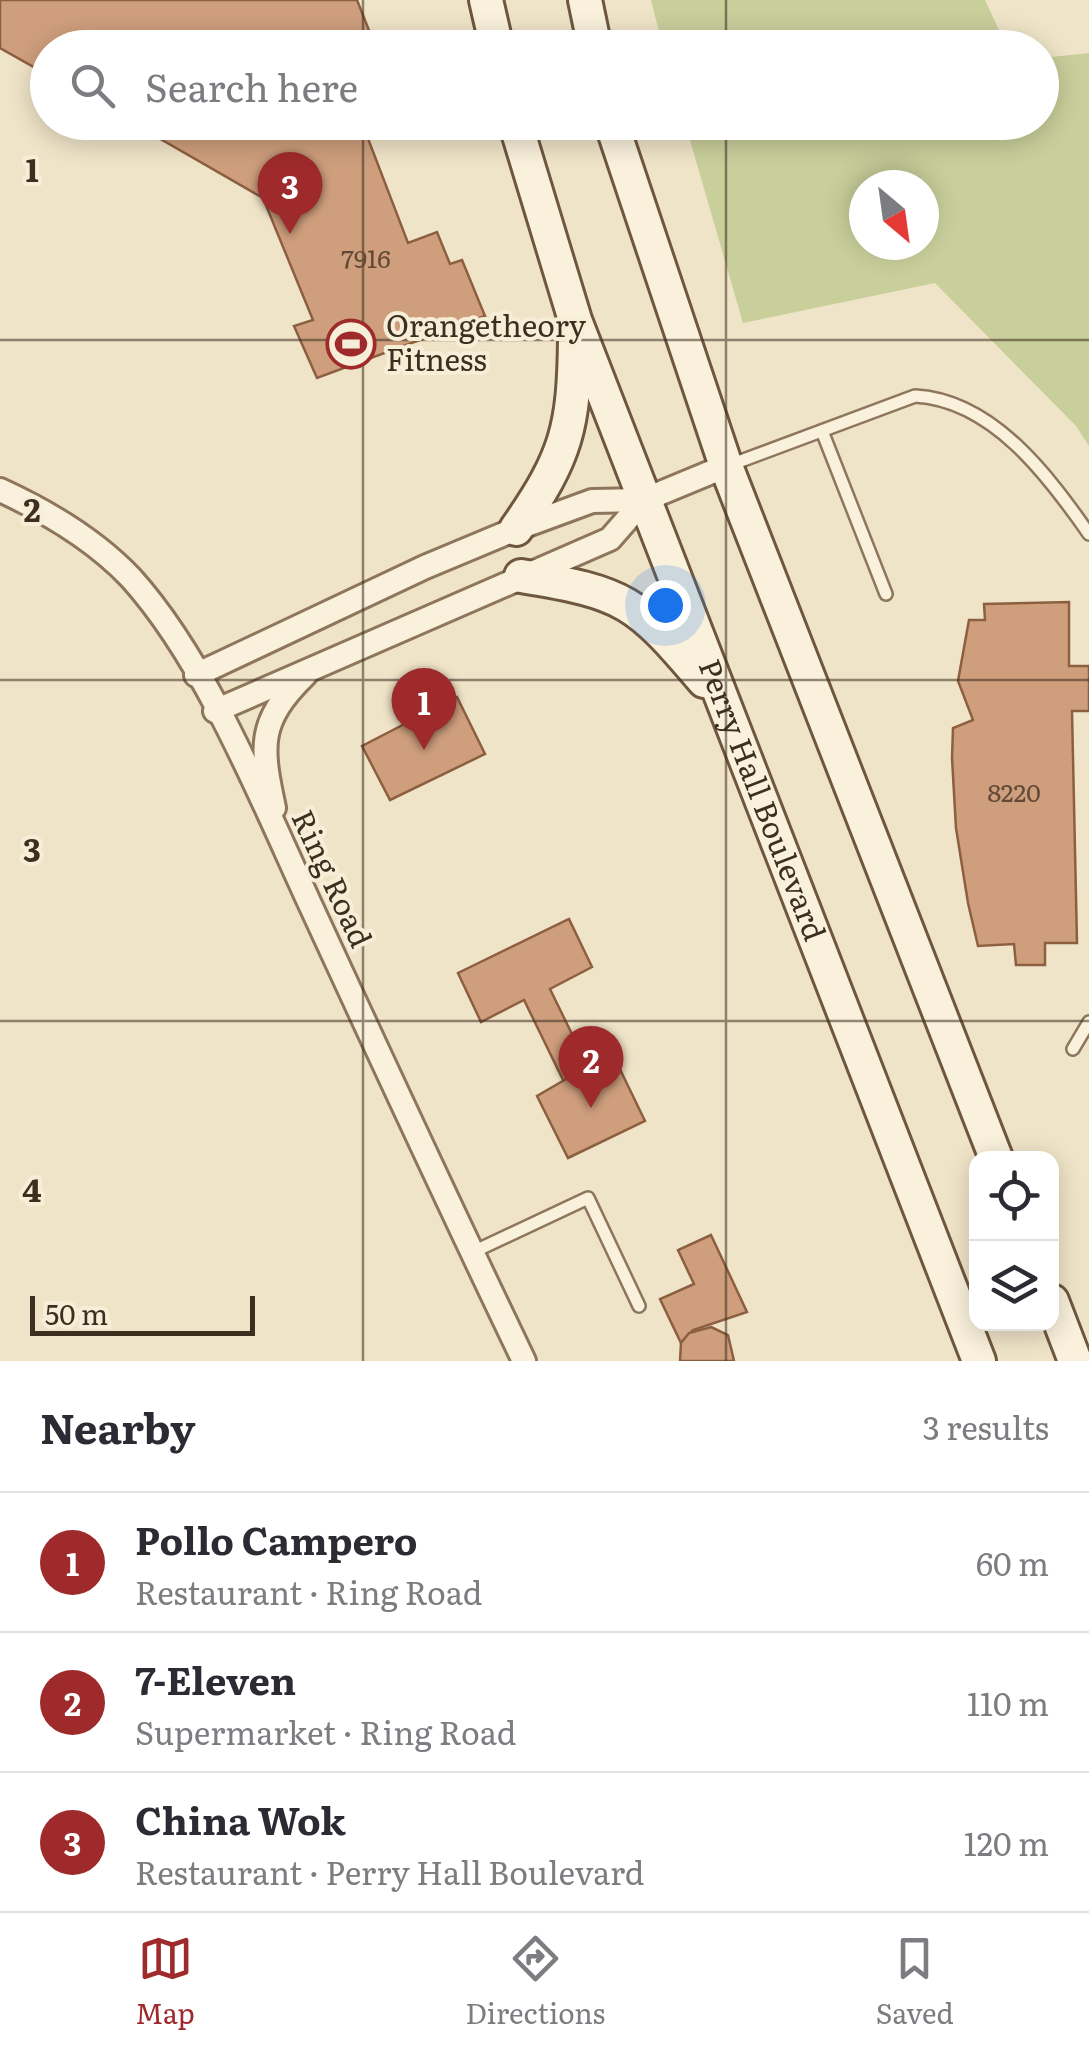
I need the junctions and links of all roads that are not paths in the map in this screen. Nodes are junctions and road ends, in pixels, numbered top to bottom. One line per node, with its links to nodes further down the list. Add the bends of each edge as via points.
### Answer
1 (486, 0): 3 (main road)
2 (585, 0): 4 (main road)
3 (493, 30)
4 (591, 30)
5 (520, 140): 7 (main road, Perry Hall Boulevard)
6 (615, 140): 9 (main road)
7 (575, 320): 11 (main road, Perry Hall Boulevard); 12 (main road, via 567,441)
8 (822, 431): 9 (lane); 13 (lane, via 914,396 963,404 1026,456); 15 (lane)
9 (726, 466): 11 (street); 23 (main road)
10 (0, 490): 17 (street, Ring Road, via 59,520 105,554 156,610)
11 (644, 500): 12 (street, via 592,500); 14 (street, via 610,539); 18 (main road, Perry Hall Boulevard)
12 (516, 529): 17 (street)
13 (1089, 534)
14 (521, 576): 16 (street); 18 (main road, via 605,592 629,604 654,622)
15 (886, 594)
16 (318, 663): 19 (street); 20 (street, via 285,695 262,747)
17 (196, 675): 19 (street, Ring Road)
18 (721, 701): 28 (main road, Perry Hall Boulevard)
19 (216, 712): 20 (street, Ring Road)
20 (280, 841): 24 (street, Ring Road)
21 (1089, 1022): 22 (lane)
22 (1073, 1049)
23 (993, 1151)
24 (473, 1252): 25 (lane, via 588,1198); 27 (street, Ring Road)
25 (639, 1306)
26 (1059, 1320): 29 (main road)
27 (524, 1361)
28 (979, 1361)
29 (1075, 1361)

